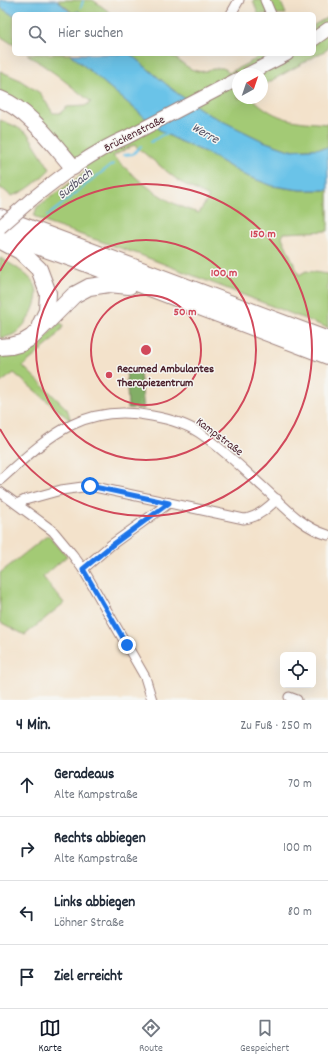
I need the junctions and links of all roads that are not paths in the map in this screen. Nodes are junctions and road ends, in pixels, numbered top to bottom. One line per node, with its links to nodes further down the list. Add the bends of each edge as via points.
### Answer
1 (239, 0): 3 (street)
2 (265, 0): 4 (street)
3 (232, 12)
4 (270, 12)
5 (328, 29): 6 (main road)
6 (316, 38)
7 (283, 56): 8 (main road)
8 (260, 68)
9 (232, 82): 11 (main road, Brückenstraße, via 110,144)
10 (0, 99): 11 (highway, via 16,107 33,122)
11 (73, 167): 14 (main road, Brückenstraße, bridge)
12 (0, 212): 15 (highway)
13 (0, 218): 15 (highway)
14 (0, 227)
15 (26, 227): 20 (highway)
16 (0, 233): 18 (highway)
17 (0, 240): 19 (highway, via 20,251 39,269 48,293 47,311)
18 (185, 302): 19 (highway, via 175,303 126,286 89,286 74,295); 22 (highway)
19 (32, 337): 21 (highway)
20 (328, 340)
21 (0, 347)
22 (328, 356)
23 (0, 480): 25 (street, Kampstraße, via 56,433 84,418 102,414 136,413 164,418 197,431)
24 (0, 492): 27 (street)
25 (277, 499): 26 (street, via 268,508 251,518 244,519); 28 (street, Kampstraße, via 295,517 317,532)
26 (169, 503): 27 (street, via 90,486 62,490); 29 (street)
27 (16, 504): 29 (street, via 53,531)
28 (328, 535)
29 (83, 569): 30 (street, via 145,676)
30 (152, 700)

